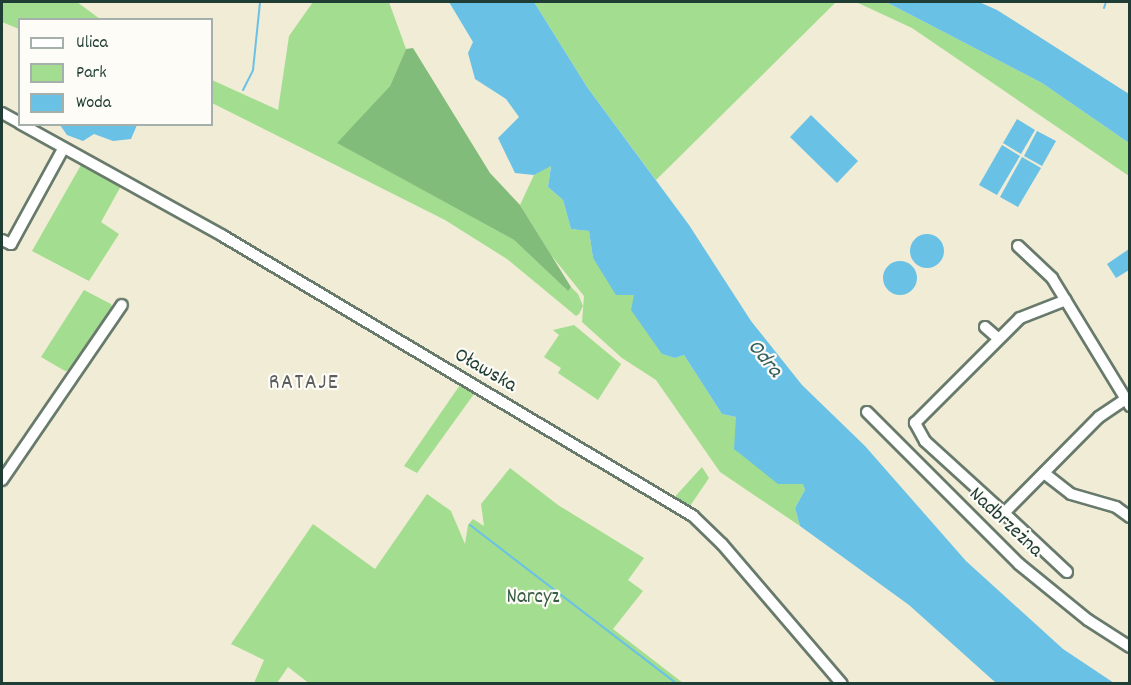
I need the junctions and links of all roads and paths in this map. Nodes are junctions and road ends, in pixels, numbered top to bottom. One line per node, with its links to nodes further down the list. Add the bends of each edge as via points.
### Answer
1 (2, 113): 2 (street, Oławska)
2 (18, 123)
3 (23, 126): 4 (street, Oławska)
4 (63, 149): 5 (street); 19 (street, Oławska, via 223,236 693,516 722,544)
5 (6, 242)
6 (1018, 246): 7 (street, via 1049,274)
7 (1066, 300): 10 (street, via 1020,318); 11 (street)
8 (122, 305): 14 (street)
9 (985, 327): 10 (street)
10 (999, 339): 15 (street, via 915,423 925,441)
11 (1128, 403): 13 (street, via 1099,417)
12 (867, 412): 18 (street, Nadbrzeżna, via 1019,564 1088,620)
13 (1044, 473): 15 (street); 16 (street, via 1071,494 1116,507)
14 (2, 480)
15 (1004, 513): 17 (street)
16 (1130, 517)
17 (1067, 572)
18 (1130, 647)
19 (842, 684)

